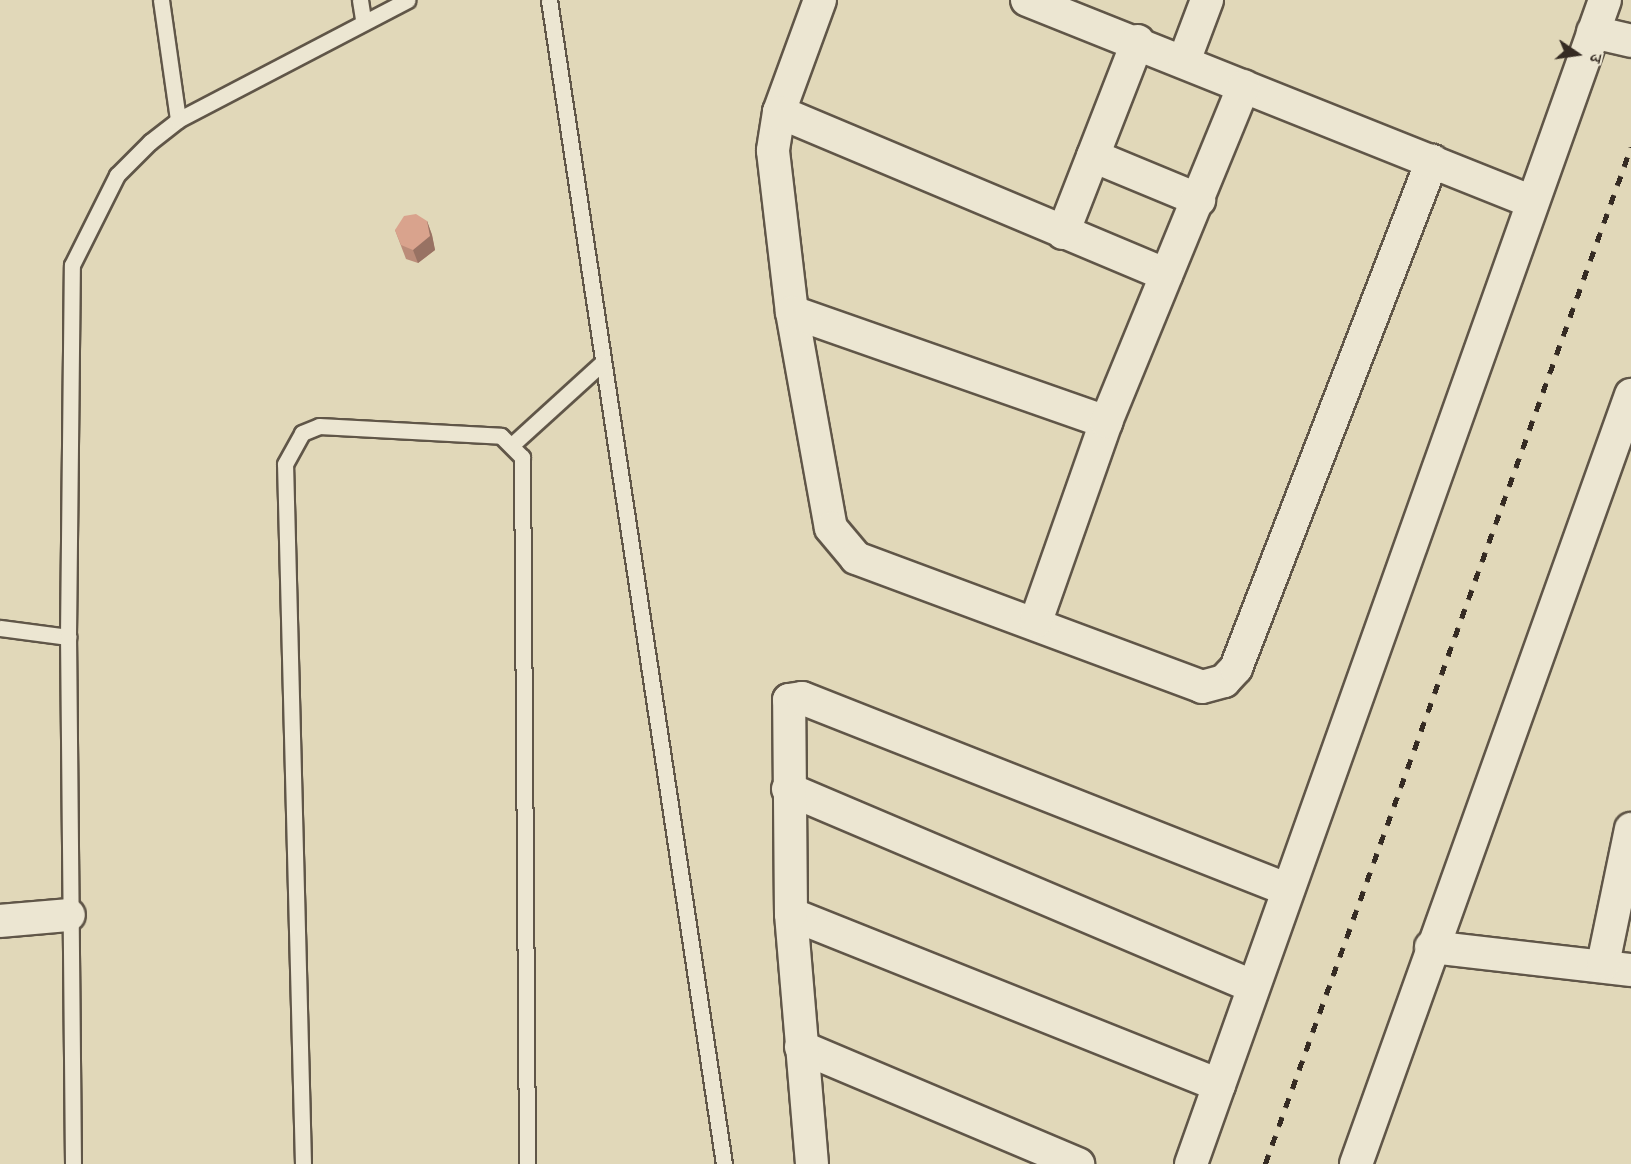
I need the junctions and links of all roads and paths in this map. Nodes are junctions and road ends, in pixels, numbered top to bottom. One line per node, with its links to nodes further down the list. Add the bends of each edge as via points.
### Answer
1 (160, 0): 15 (lane)
2 (360, 0): 9 (lane)
3 (408, 0): 9 (lane)
4 (549, 0): 23 (lane)
5 (820, 0): 14 (street)
6 (1026, 0): 11 (street)
7 (1207, 0): 12 (street)
8 (1594, 10): 10 (street); 19 (street)
9 (363, 20): 15 (lane)
10 (1631, 41)
11 (1138, 42): 12 (street); 16 (street)
12 (1184, 60): 13 (street)
13 (1244, 86): 17 (street); 18 (street)
14 (779, 112): 20 (street); 22 (street, via 773,151)
15 (178, 120): 29 (lane, via 117,175 72,265)
16 (1093, 156): 18 (street); 20 (street)
17 (1432, 161): 19 (street); 27 (street, via 1236,668 1224,681 1202,687)
18 (1199, 200): 21 (street)
19 (1530, 201): 32 (street)
20 (1063, 232): 21 (street)
21 (1166, 275): 25 (street)
22 (792, 312): 25 (street); 27 (street, via 825,510 841,546 856,558)
23 (602, 363): 26 (lane); 44 (lane)
24 (1629, 405): 36 (street)
25 (1106, 422): 27 (street)
26 (514, 443): 42 (lane, via 501,436 319,426 302,433 285,464); 43 (lane, via 522,457)
27 (1036, 621)
28 (0, 628): 29 (lane)
29 (68, 637): 34 (lane)
30 (788, 789): 32 (street, via 786,713 795,696); 33 (street); 38 (street)
31 (1631, 829): 37 (street)
32 (1286, 889): 38 (street)
33 (791, 914): 39 (street); 40 (street)
34 (69, 915): 35 (street); 41 (lane)
35 (0, 921)
36 (1431, 947): 37 (street); 48 (street)
37 (1617, 967)
38 (1252, 986): 40 (street)
39 (801, 1047): 45 (street); 46 (street)
40 (1219, 1085): 47 (street)
41 (73, 1164)
42 (303, 1164)
43 (527, 1164)
44 (724, 1164)
45 (812, 1164)
46 (1078, 1164)
47 (1191, 1164)
48 (1356, 1164)

